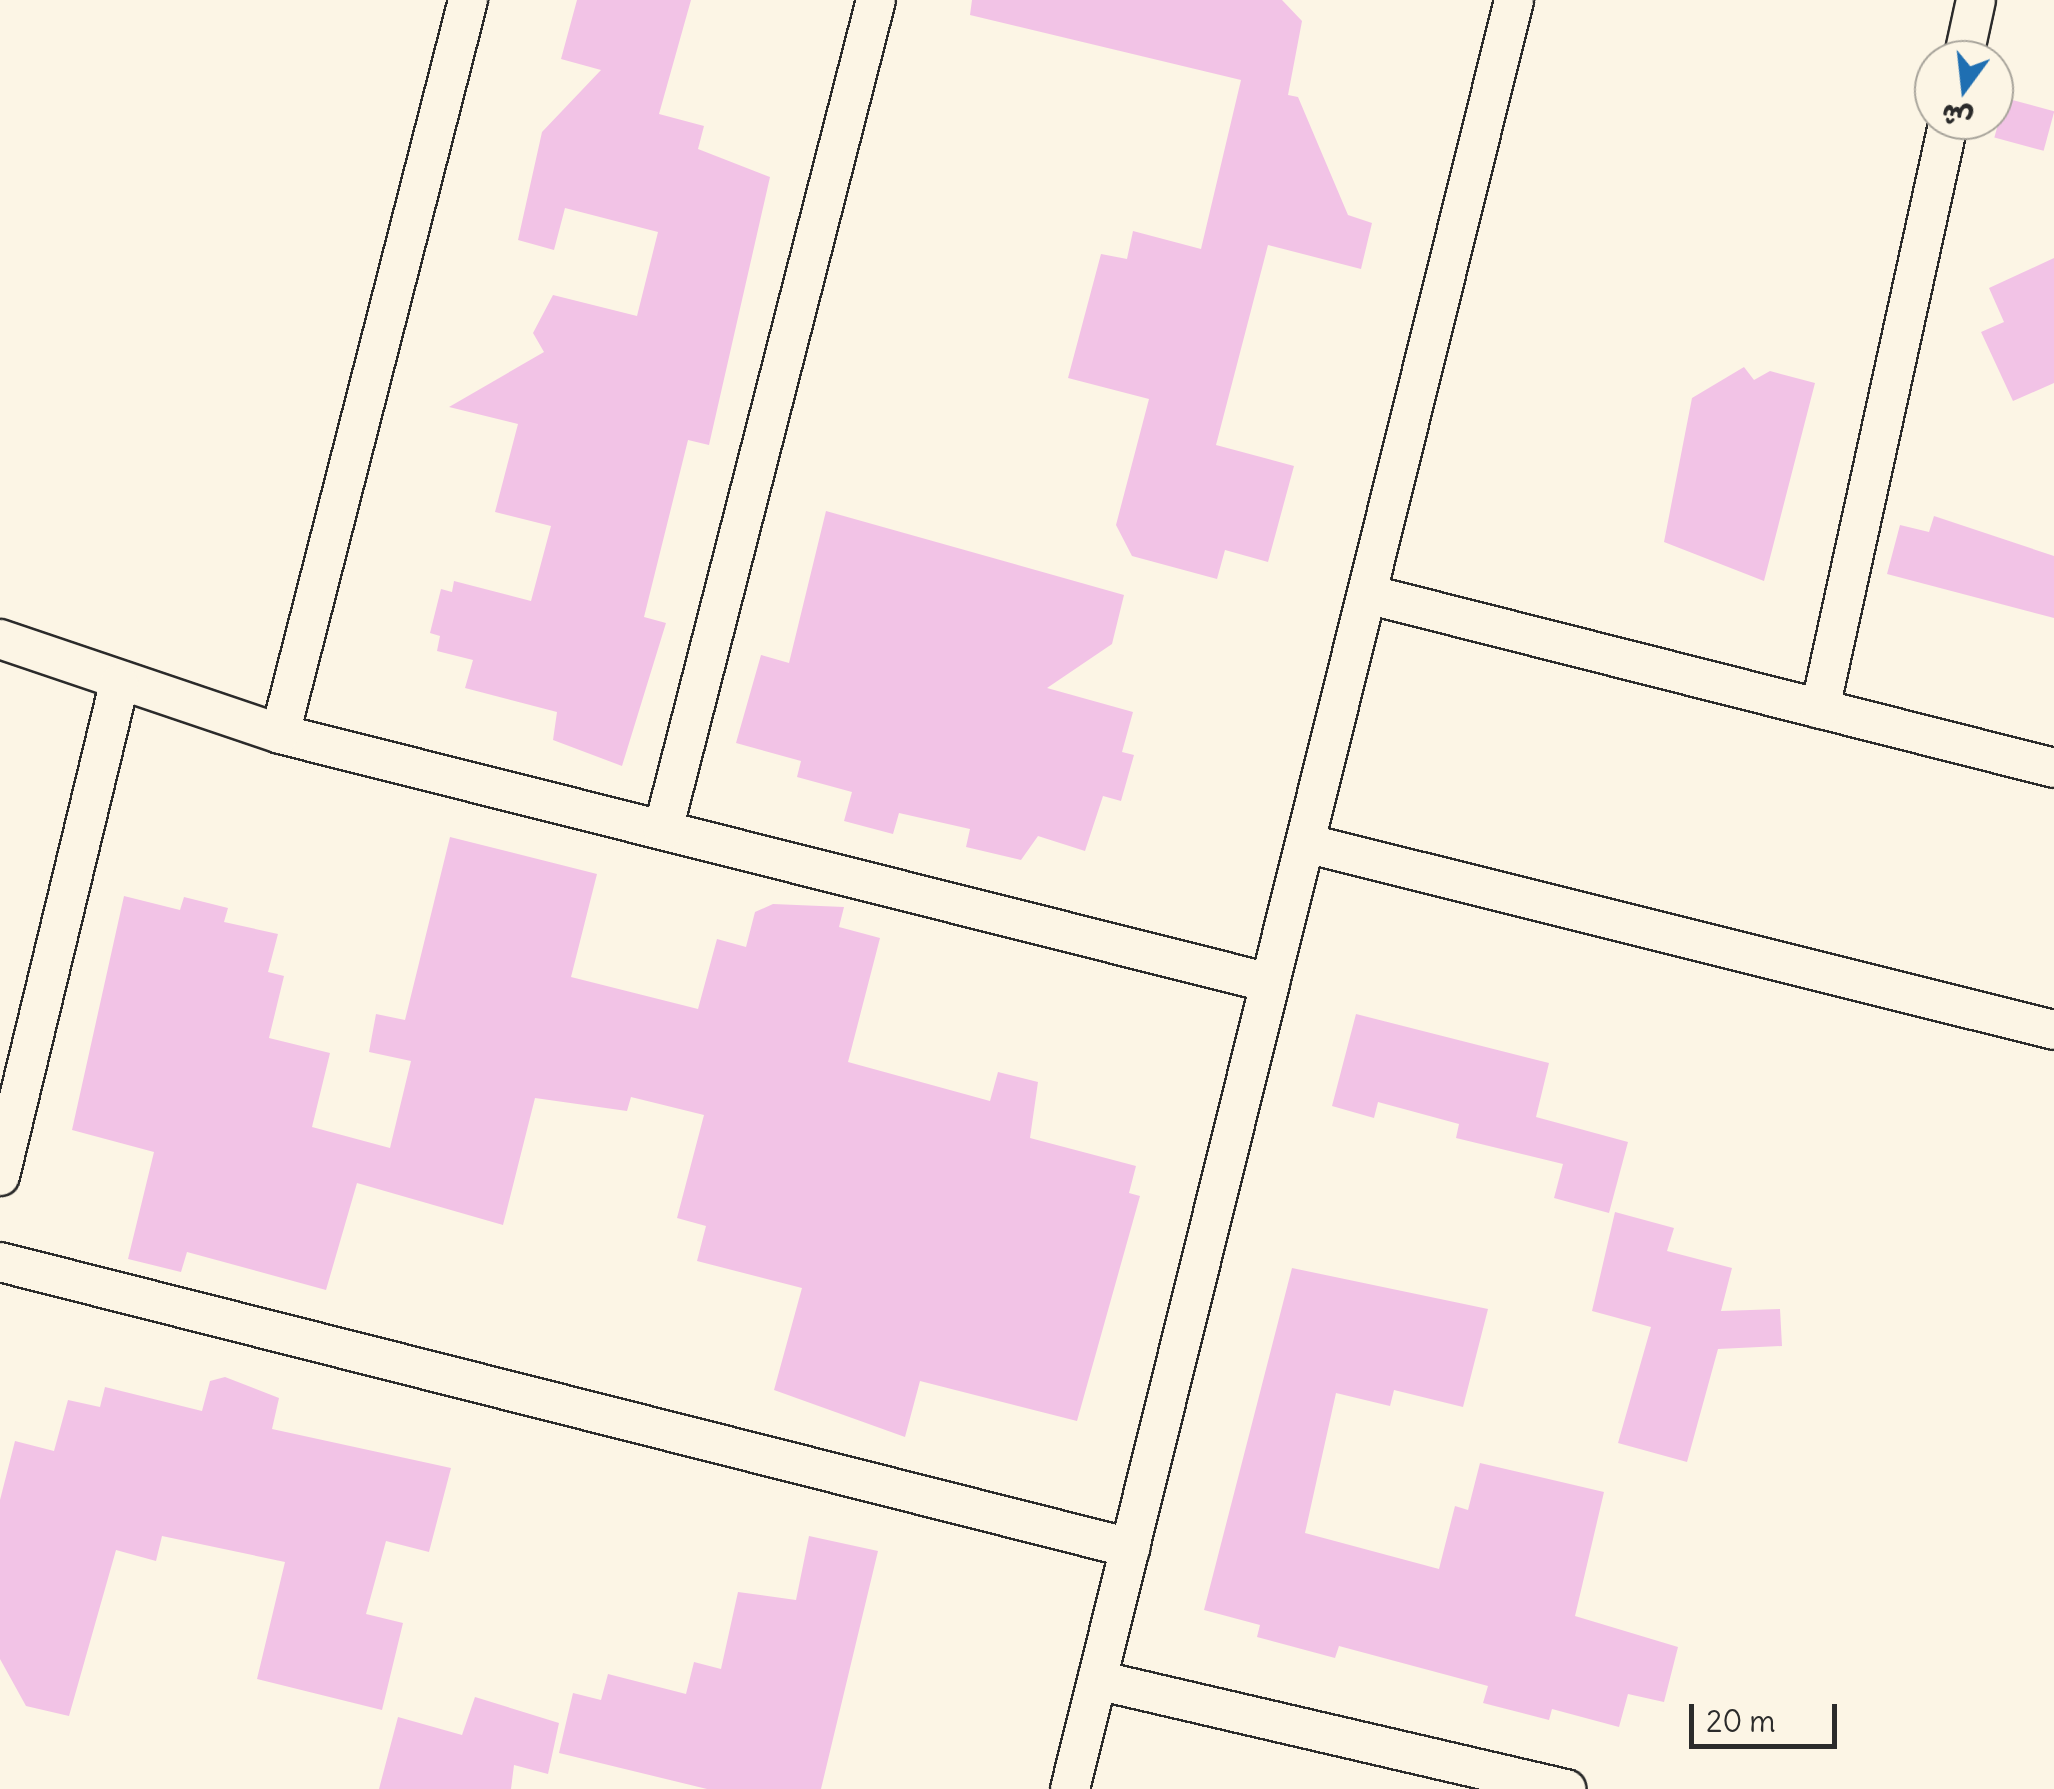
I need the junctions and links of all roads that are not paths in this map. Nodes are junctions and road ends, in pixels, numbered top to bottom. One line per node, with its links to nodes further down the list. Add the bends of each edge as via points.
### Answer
1 (468, 0): 11 (street)
2 (876, 0): 13 (street)
3 (1514, 0): 7 (street)
4 (1976, 0): 5 (street)
5 (1967, 40)
6 (1946, 140): 10 (street)
7 (1367, 594): 10 (street); 14 (street)
8 (0, 639): 9 (street)
9 (119, 684): 11 (street); 17 (street)
10 (1820, 709): 12 (street)
11 (280, 734): 13 (street)
12 (2054, 768)
13 (663, 830): 15 (street)
14 (1305, 842): 15 (street); 16 (street)
15 (1270, 984): 19 (street)
16 (2054, 1030)
17 (0, 1176)
18 (0, 1262): 19 (street)
19 (1130, 1548): 20 (street)
20 (1098, 1680): 21 (street); 22 (street)
21 (1070, 1789)
22 (1567, 1789)

